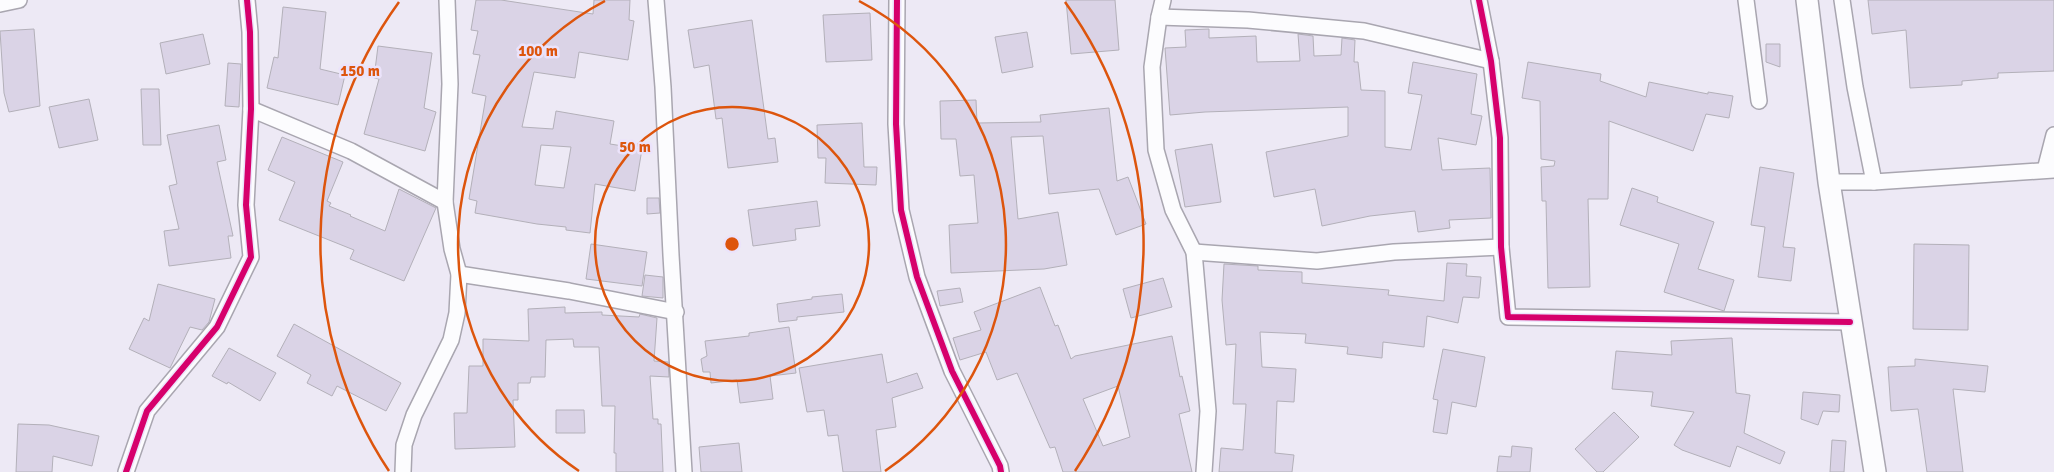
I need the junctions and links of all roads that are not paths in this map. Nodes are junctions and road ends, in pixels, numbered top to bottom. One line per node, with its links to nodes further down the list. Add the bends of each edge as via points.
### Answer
1 (18, 0): 11 (street)
2 (247, 0): 15 (street)
3 (446, 0): 20 (street, via 450,84)
4 (656, 0): 24 (street)
5 (897, 0): 29 (street, via 896,124 901,210 917,277 952,371)
6 (1163, 0): 12 (street)
7 (1479, 0): 13 (street)
8 (1746, 0): 14 (street)
9 (1808, 0): 18 (main road)
10 (1842, 0): 19 (street)
11 (0, 4)
12 (1159, 16): 13 (street, via 1248,20 1364,31); 22 (street, via 1152,66 1156,150 1173,210)
13 (1491, 61): 21 (street, via 1500,138)
14 (1759, 101)
15 (251, 109): 20 (street, via 351,150); 26 (street, via 246,206 251,257 217,327 147,411)
16 (2054, 135): 17 (street)
17 (2049, 170): 19 (street)
18 (1829, 182): 19 (street); 25 (main road)
19 (1874, 182)
20 (445, 202): 23 (street)
21 (1501, 247): 22 (street, via 1394,252 1317,262); 25 (street, via 1508,317)
22 (1194, 252): 30 (street, via 1208,411)
23 (459, 274): 24 (street); 27 (street, via 457,312 451,340 412,423 404,445)
24 (676, 312): 28 (street)
25 (1850, 322): 31 (main road)
26 (126, 472)
27 (403, 472)
28 (684, 472)
29 (1001, 472)
30 (1204, 472)
31 (1875, 472)

